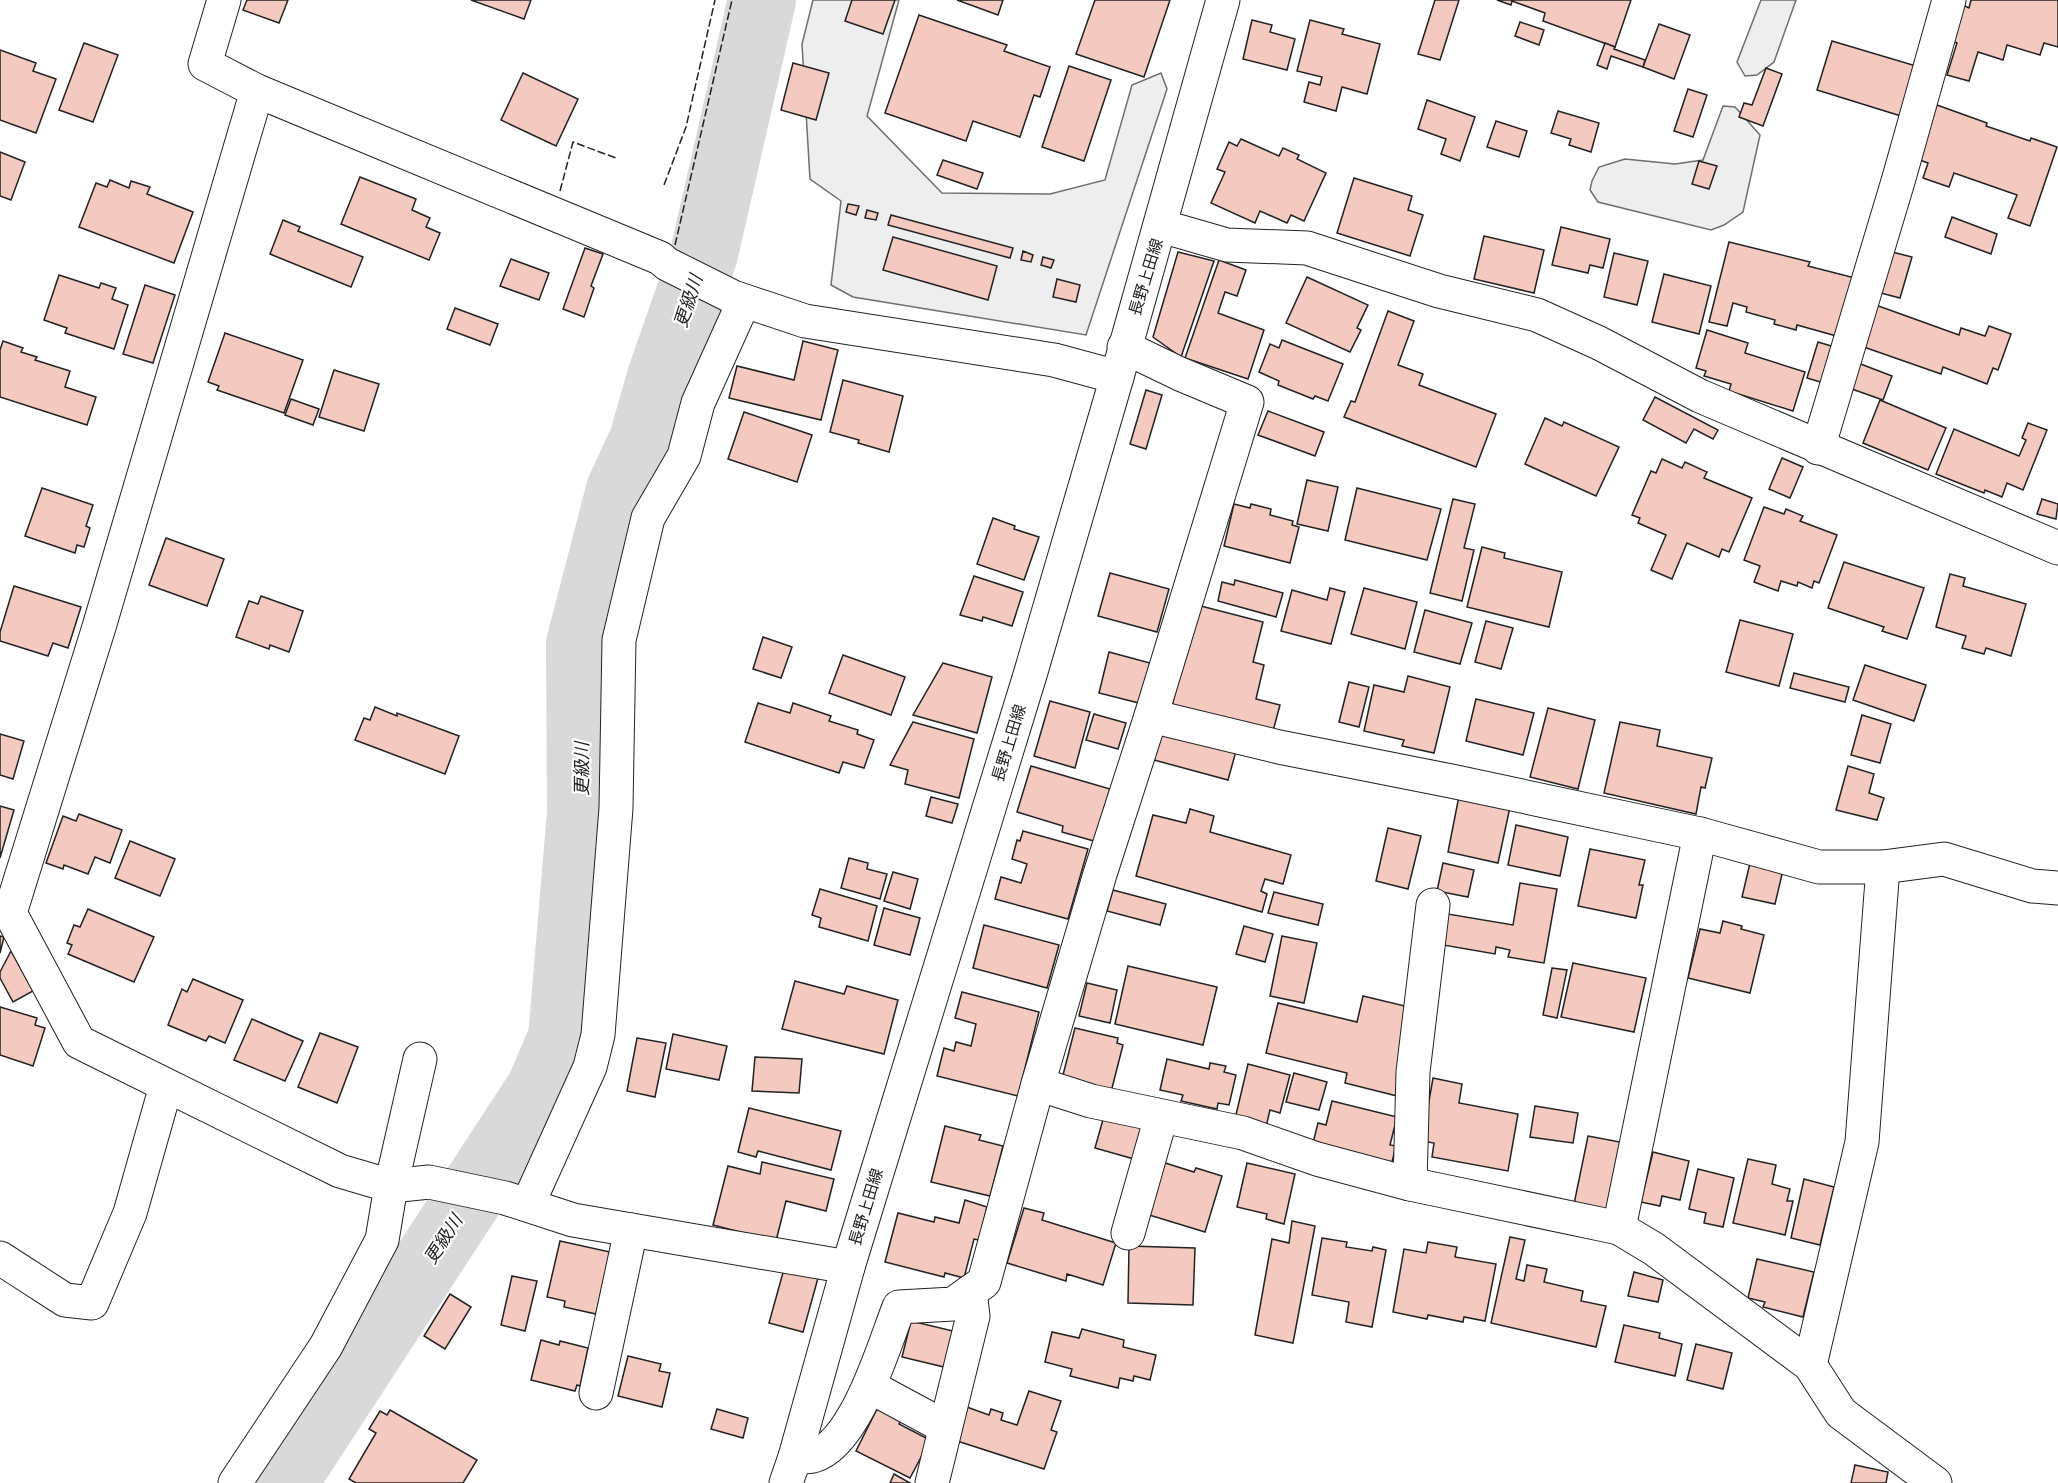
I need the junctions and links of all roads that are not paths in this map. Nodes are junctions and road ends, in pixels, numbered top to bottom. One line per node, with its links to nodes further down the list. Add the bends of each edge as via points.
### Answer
1 (224, 0): 4 (street, via 205,64)
2 (1223, 0): 5 (street, 長野上田線)
3 (1949, 0): 8 (street)
4 (258, 91): 6 (street, via 660,258); 17 (street, via 10,913 79,1042)
5 (1161, 226): 7 (street, 長野上田線); 8 (street, via 1227,245 1307,248 1439,291 1537,315 1700,396)
6 (739, 299): 7 (street, via 805,321 1054,360); 21 (street, via 698,403 684,456 648,518 619,640 616,808 598,1035 590,1067)
7 (1121, 362): 10 (street, via 1180,374 1247,402); 26 (street, 長野上田線, via 1030,675)
8 (1818, 448): 9 (street)
9 (2058, 548)
10 (1151, 716): 11 (street, via 1280,747); 16 (street)
11 (1700, 834): 12 (street, via 1819,867); 22 (street)
12 (1883, 867): 13 (street, via 1944,859 2032,886); 28 (street, via 1862,1142)
13 (2058, 888)
14 (1433, 905): 19 (street, via 1413,1072)
15 (420, 1059): 20 (street)
16 (1038, 1084): 18 (street); 27 (street, via 984,1282)
17 (166, 1086): 20 (street, via 340,1171); 25 (street, via 130,1213 92,1303 65,1299)
18 (1161, 1117): 19 (street, via 1243,1133 1317,1159); 24 (street)
19 (1410, 1184): 22 (street)
20 (391, 1186): 21 (street, via 429,1182); 33 (street, via 377,1251 326,1346)
21 (517, 1201): 23 (street, via 573,1220)
22 (1619, 1228): 28 (street, via 1654,1249)
23 (631, 1230): 26 (street); 30 (street)
24 (1128, 1233)
25 (0, 1258)
26 (848, 1267): 32 (street, 長野上田線)
27 (970, 1292): 29 (street, via 953,1304 899,1307); 31 (street, via 973,1316)
28 (1810, 1365): 35 (street, via 1841,1413)
29 (869, 1386): 31 (street); 32 (street, via 837,1441)
30 (596, 1393)
31 (945, 1427): 34 (street)
32 (790, 1470)
33 (236, 1483)
34 (932, 1483)
35 (1935, 1483)

